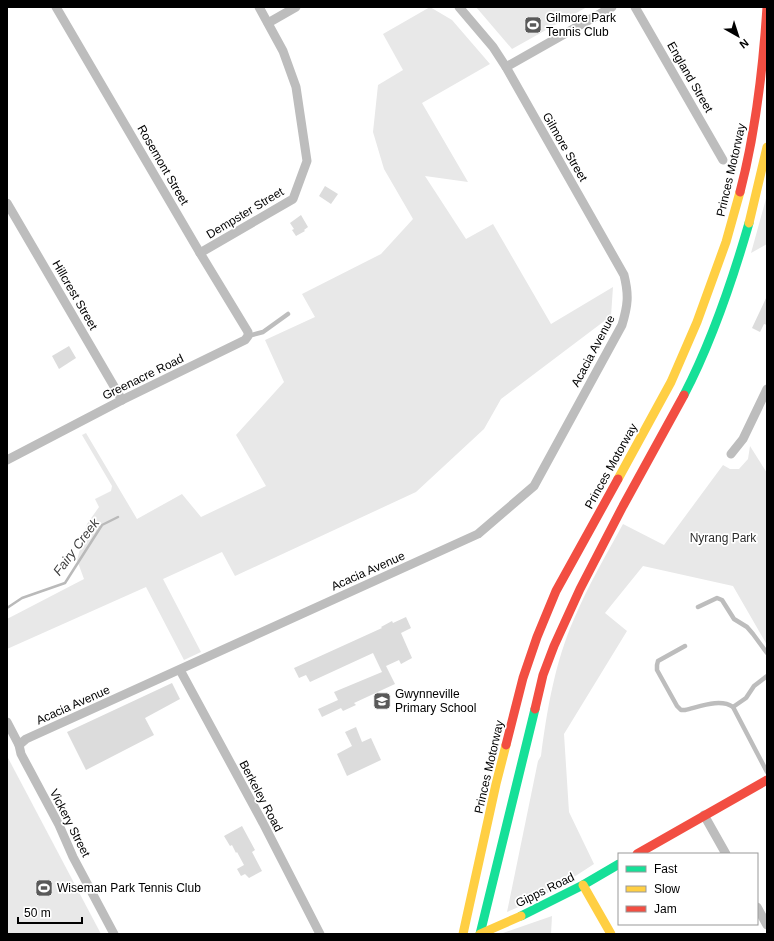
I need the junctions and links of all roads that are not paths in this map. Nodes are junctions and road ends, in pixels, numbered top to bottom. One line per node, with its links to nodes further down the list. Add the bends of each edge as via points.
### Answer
1 (56, 7): 13 (street, Rosemont Street)
2 (259, 7): 8 (street, Dempster Street)
3 (296, 7): 8 (street)
4 (459, 7): 9 (street, Gilmore Street, via 493,47)
5 (612, 7): 9 (street)
6 (635, 7): 11 (street, England Street)
7 (767, 7): 41 (main road, Princes Motorway, via 757,112 745,173 726,242 697,322 671,382 556,591 538,637 523,678 496,784)
8 (268, 23): 13 (street, Dempster Street, via 283,50 296,88 308,161 293,200)
9 (506, 67): 14 (street, Gilmore Street, via 624,275)
10 (767, 147): 31 (main road, via 740,254 720,315 687,388 596,556 555,643 543,676)
11 (723, 160)
12 (7, 202): 18 (street, Hillcrest Street)
13 (200, 254): 16 (street, Rosemont Street, via 248,332)
14 (628, 308): 24 (street, Acacia Avenue, via 622,325 534,486 478,534)
15 (288, 314): 16 (lane, Greenacre Road, via 263,332)
16 (248, 336): 18 (street, Greenacre Road, via 245,340)
17 (767, 389): 19 (street, via 743,439)
18 (122, 400): 20 (street, Greenacre Road)
19 (731, 454)
20 (7, 460)
21 (698, 607): 23 (lane, via 718,598 722,600 734,619 747,627)
22 (685, 646): 26 (lane, via 658,661 657,665 657,670 677,706 685,710 722,702)
23 (767, 653)
24 (180, 670): 28 (street, Acacia Avenue); 40 (street, Berkeley Road)
25 (767, 677): 26 (lane)
26 (733, 707): 29 (lane)
27 (7, 722): 28 (street, Vickery Street)
28 (19, 744): 39 (street, Vickery Street, via 20,754)
29 (767, 772)
30 (767, 780): 32 (main road)
31 (512, 797): 42 (main road); 43 (main road)
32 (704, 815): 33 (main road); 34 (street)
33 (639, 853)
34 (725, 853)
35 (618, 865): 36 (main road, Gipps Road)
36 (583, 884): 42 (main road, Gipps Road, bridge); 44 (main road)
37 (758, 909): 38 (street)
38 (767, 925)
39 (114, 934)
40 (320, 934)
41 (463, 934)
42 (480, 934)
43 (492, 934)
44 (611, 934)

